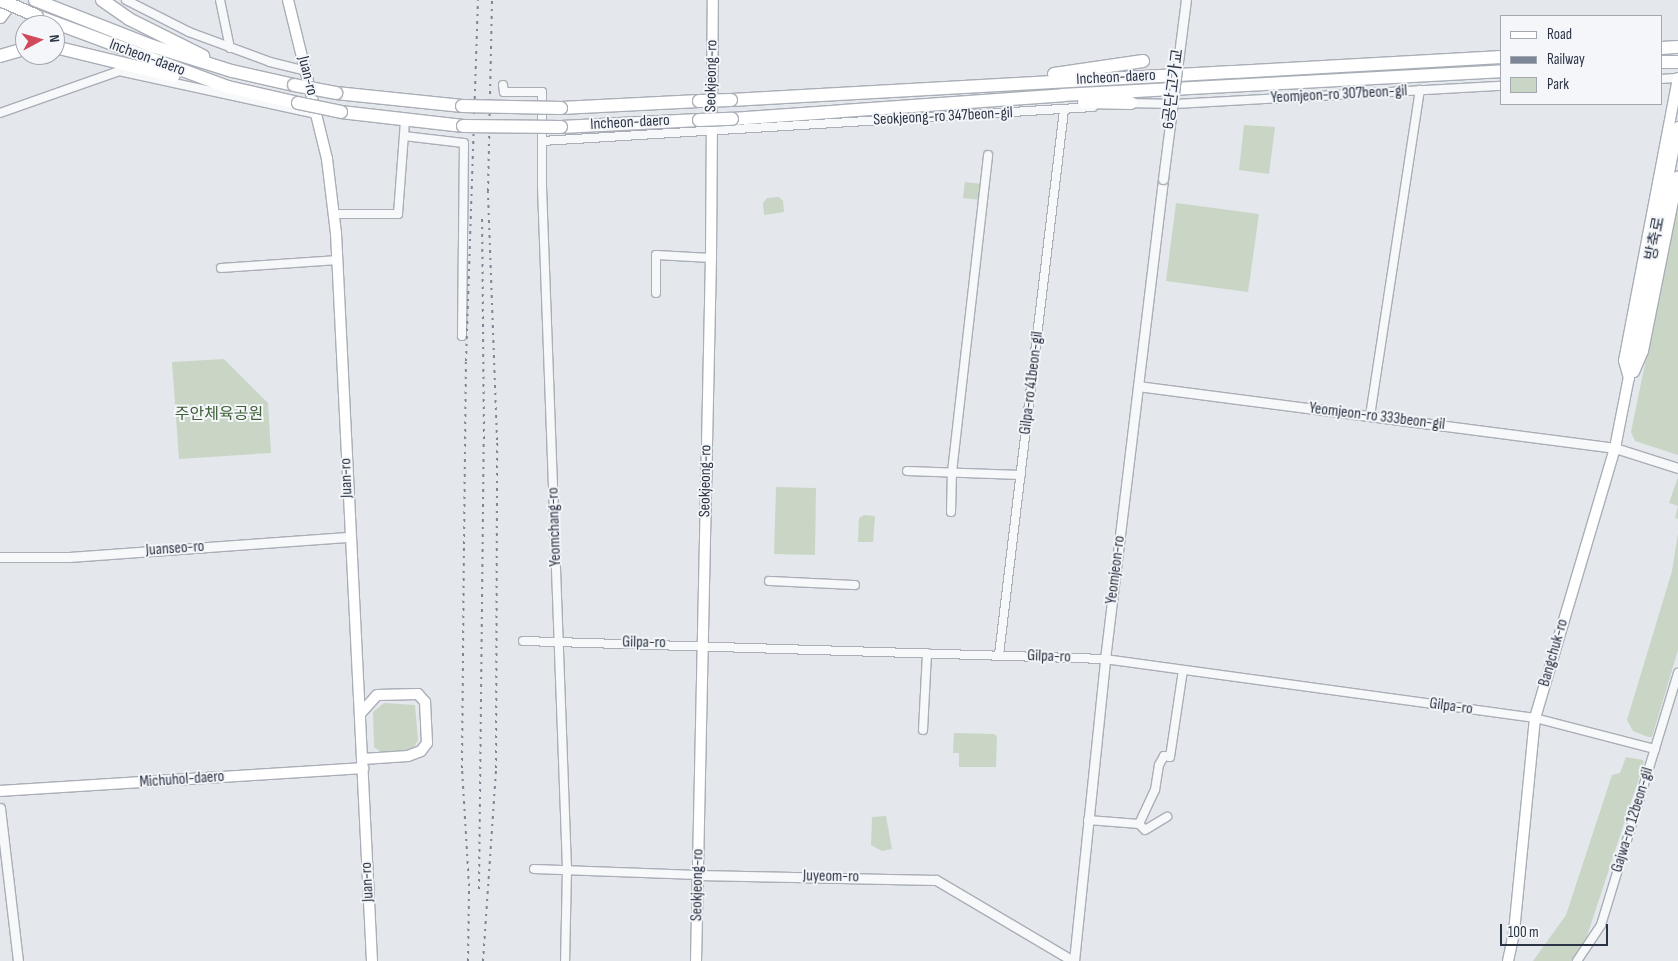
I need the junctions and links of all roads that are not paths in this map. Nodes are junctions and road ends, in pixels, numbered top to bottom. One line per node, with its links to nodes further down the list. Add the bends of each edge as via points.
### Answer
1 (0, 0): 29 (highway, Incheon-daero, bridge)
2 (13, 0): 10 (main road)
3 (102, 0): 22 (highway, via 129,19)
4 (126, 0): 12 (street, via 150,14)
5 (220, 0): 12 (street)
6 (288, 0): 21 (main road, Juan-ro)
7 (713, 0): 39 (main road, Seokjeong-ro)
8 (1186, 0): 44 (street, 6공단고가교, bridge)
9 (40, 2): 22 (highway, Incheon-daero, via 152,46)
10 (0, 17)
11 (1678, 47): 13 (highway)
12 (230, 48): 21 (street)
13 (1663, 48)
14 (65, 49): 29 (highway)
15 (15, 52): 16 (highway)
16 (0, 56)
17 (1500, 57): 27 (highway, Incheon-daero)
18 (1143, 61): 27 (highway)
19 (1663, 62): 20 (highway)
20 (1678, 62)
21 (305, 70): 36 (main road, Juan-ro)
22 (232, 71): 27 (highway, Incheon-daero, bridge, via 336,93 462,106 561,108)
23 (1500, 71): 31 (highway, Incheon-daero)
24 (1678, 78): 25 (street); 52 (main road, via 1624,360)
25 (1663, 79)
26 (503, 85): 41 (street, Yeomchang-ro, via 504,92 542,92)
27 (975, 85)
28 (1500, 86): 30 (street, Yeomjeon-ro 307beon-gil)
29 (228, 87): 37 (highway, Incheon-daero, bridge, via 341,112)
30 (1420, 90): 33 (street, Yeomjeon-ro 307beon-gil); 54 (street)
31 (974, 101): 32 (highway); 37 (highway, Incheon-daero, bridge, via 732,119 561,127 463,126)
32 (1131, 103): 33 (street, Seokjeong-ro 347beon-gil); 34 (street, Seokjeong-ro 347beon-gil)
33 (1176, 104)
34 (1064, 110): 39 (street, Seokjeong-ro 347beon-gil); 59 (street, Gilpa-ro 41beon-gil)
35 (0, 113): 36 (street, via 119,71)
36 (316, 114): 45 (main road, Juan-ro, via 327,159)
37 (404, 121): 40 (street)
38 (1678, 127): 51 (main road, 방축로)
39 (711, 132): 41 (street, Seokjeong-ro 347beon-gil); 46 (main road, Seokjeong-ro)
40 (404, 136): 45 (street, via 398,214); 50 (street, via 464,143)
41 (542, 141): 66 (street, Yeomchang-ro)
42 (988, 155): 58 (street)
43 (1678, 176): 52 (main road, via 1643,351)
44 (1163, 179): 53 (street, Yeomjeon-ro)
45 (334, 214): 47 (main road, Juan-ro)
46 (711, 258): 49 (street, via 656,255); 67 (main road, Seokjeong-ro)
47 (338, 260): 48 (street); 61 (main road, Juan-ro)
48 (222, 268)
49 (656, 294)
50 (462, 336)
51 (1635, 351): 52 (main road, Bangchuk-ro)
52 (1629, 379): 55 (main road, Bangchuk-ro)
53 (1138, 386): 54 (street, Yeomjeon-ro 333beon-gil); 70 (street, Yeomjeon-ro)
54 (1370, 416): 55 (street, Yeomjeon-ro 333beon-gil)
55 (1615, 448): 56 (street, Yeomjeon-ro 333beon-gil); 74 (main road, Bangchuk-ro)
56 (1678, 468)
57 (907, 471): 58 (street)
58 (952, 472): 59 (street); 60 (street)
59 (1021, 475): 69 (street, Gilpa-ro 41beon-gil)
60 (950, 512)
61 (350, 537): 62 (street, Juanseo-ro, via 69,557); 73 (main road, Juan-ro)
62 (0, 557)
63 (769, 581): 64 (street)
64 (854, 584)
65 (523, 641): 66 (street, Gilpa-ro)
66 (559, 642): 67 (street, Gilpa-ro); 84 (street, Yeomchang-ro)
67 (703, 645): 68 (street, Gilpa-ro); 85 (main road, Seokjeong-ro)
68 (927, 653): 69 (street, Gilpa-ro); 75 (street)
69 (998, 655): 70 (street, Gilpa-ro)
70 (1105, 659): 71 (street, Gilpa-ro); 81 (street, Yeomjeon-ro)
71 (1183, 670): 74 (street, Gilpa-ro); 82 (street, via 1170,757 1164,756 1159,765 1155,790)
72 (1678, 673): 76 (street, Gajwa-ro 12beon-gil)
73 (360, 714): 77 (main road, Juan-ro); 77 (main road, via 377,695 418,694 425,702 427,742 421,751)
74 (1535, 718): 76 (street, Gilpa-ro); 91 (main road, Bangchuk-ro, via 1514,932)
75 (923, 730)
76 (1655, 749): 92 (street, Gajwa-ro 12beon-gil, via 1601,925)
77 (363, 763): 78 (main road, Michuhol-daero); 87 (main road, Juan-ro)
78 (0, 791)
79 (0, 808): 86 (street)
80 (1167, 817): 82 (street, via 1144,830)
81 (1088, 820): 82 (street); 90 (street, Yeomjeon-ro)
82 (1139, 824)
83 (534, 869): 84 (street, Juyeom-ro)
84 (567, 869): 85 (street, Juyeom-ro); 88 (street, Yeomchang-ro)
85 (698, 875): 89 (main road, Seokjeong-ro); 90 (street, Juyeom-ro, via 936,880)
86 (18, 961)
87 (372, 961)
88 (565, 961)
89 (696, 961)
90 (1073, 961)
91 (1508, 961)
92 (1577, 961)

